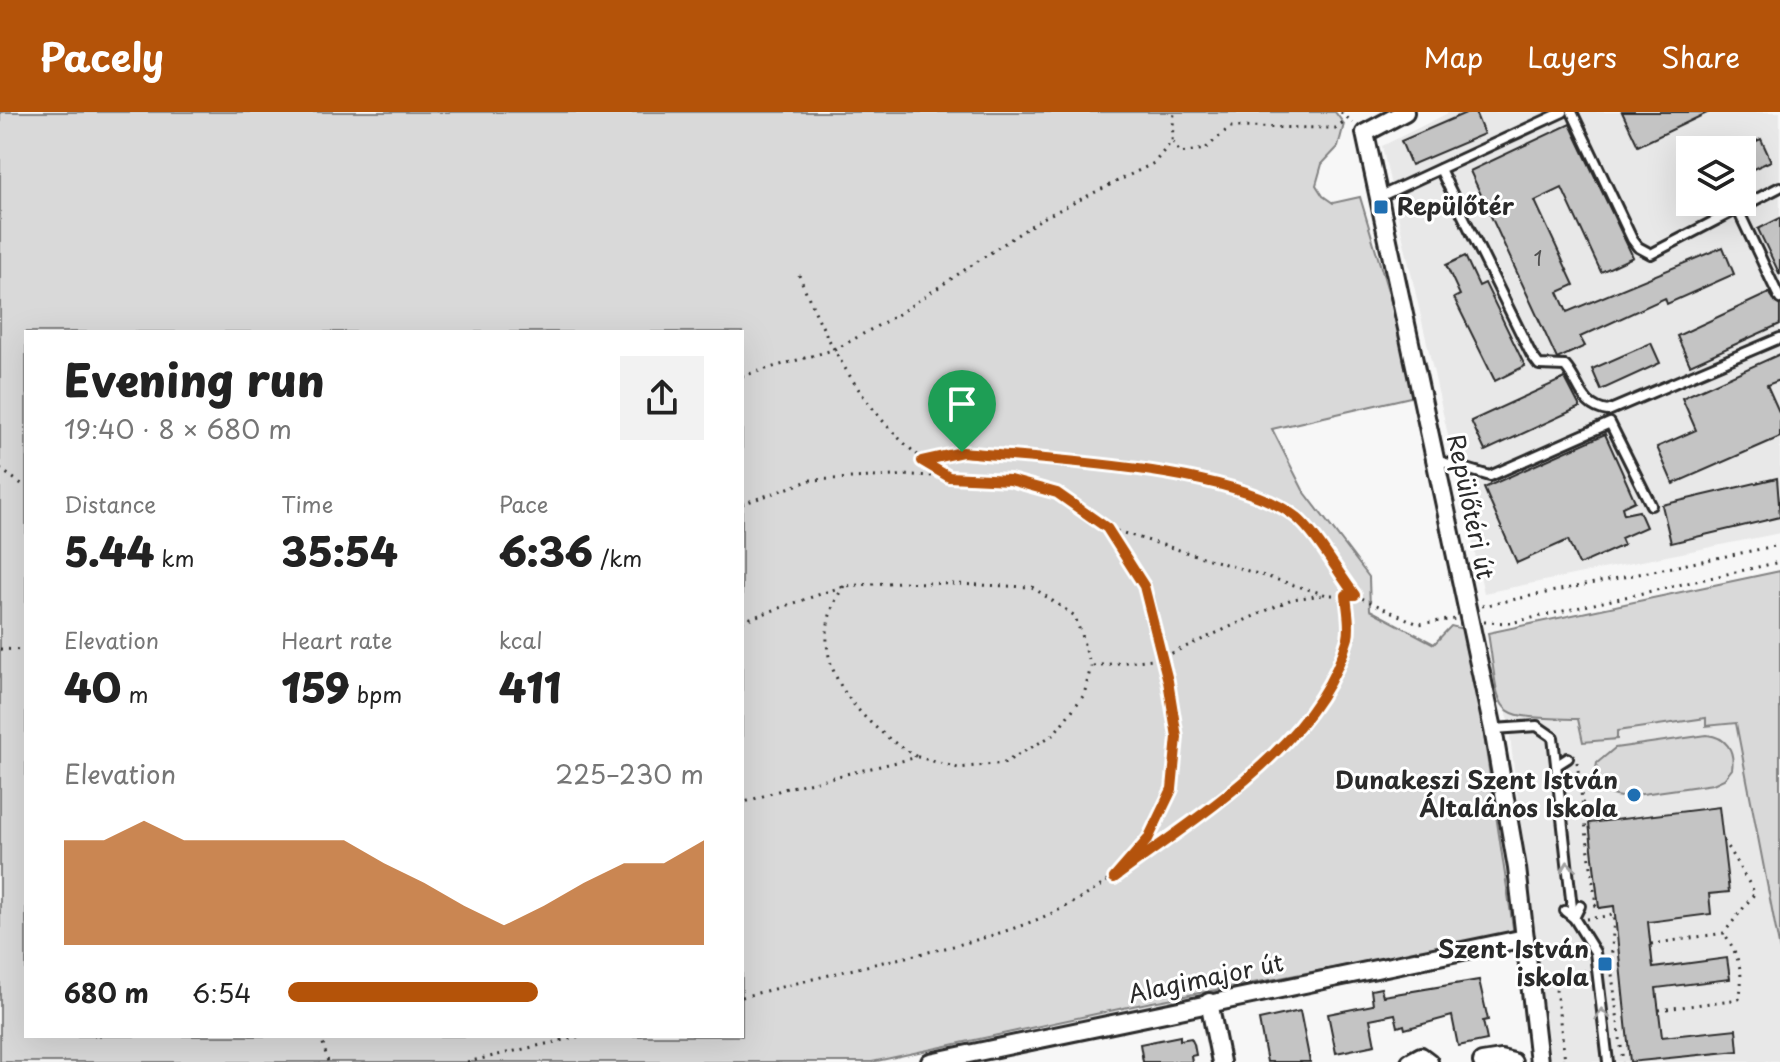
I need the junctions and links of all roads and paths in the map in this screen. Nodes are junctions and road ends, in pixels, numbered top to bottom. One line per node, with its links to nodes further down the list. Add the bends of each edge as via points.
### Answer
1 (1174, 112): 6 (path)
2 (1405, 112): 9 (street, Repülőtéri út, via 1365,133)
3 (1563, 112): 7 (lane)
4 (1572, 112): 11 (lane, via 1638,247 1651,254)
5 (1347, 119): 6 (path, via 1336,128 1230,127 1205,149 1180,153)
6 (1172, 141): 16 (path, via 1154,163 1041,219)
7 (1440, 169): 9 (lane); 15 (lane, via 1531,354 1539,365 1565,366 1594,408 1608,411)
8 (1780, 187): 10 (lane)
9 (1379, 197): 18 (street, Repülőtéri út)
10 (1756, 197)
11 (1718, 216)
12 (1741, 216): 14 (lane)
13 (799, 275): 16 (path)
14 (1780, 299)
15 (1780, 338)
16 (836, 349): 17 (path); 19 (path, via 851,379)
17 (744, 375)
18 (1435, 460): 24 (lane, via 1490,476 1610,423); 32 (street, Repülőtéri út)
19 (922, 461): 21 (path); 31 (path, via 962,452 1219,483 1261,497 1297,518)
20 (0, 469): 22 (path)
21 (949, 477): 23 (path, via 811,480); 25 (path, via 1010,480 1057,493)
22 (24, 486)
23 (744, 503)
24 (1651, 505)
25 (1107, 528): 29 (path); 36 (path, via 1144,586)
26 (1780, 545): 32 (path)
27 (1780, 562): 32 (path, via 1510,623)
28 (844, 586): 33 (path); 37 (path, via 901,582 1032,587 1075,616); 39 (path, via 831,604 827,632 831,661 845,696 886,739)
29 (1327, 595): 30 (path); 36 (path, via 1292,599)
30 (1346, 595): 31 (path); 44 (path, via 1349,635 1331,678 1286,746)
31 (1355, 595): 32 (path, via 1418,624)
32 (1463, 616): 38 (street, Repülőtéri út)
33 (744, 620)
34 (0, 649): 35 (path)
35 (24, 650)
36 (1161, 658): 37 (path); 44 (path, via 1177,737 1172,789 1148,839)
37 (1091, 666): 39 (path, via 1084,695 1053,735 1004,763 958,768)
38 (1493, 729): 41 (lane, via 1546,730 1553,737); 49 (street, Repülőtéri út)
39 (918, 757): 42 (path)
40 (1568, 758): 41 (lane); 54 (path, via 1578,764 1596,905 1584,908 1586,920 1614,915)
41 (1557, 765): 47 (lane, one-way to 41)
42 (744, 802)
43 (1723, 840): 48 (path, via 1755,893)
44 (1114, 878): 57 (path, via 1043,919 948,948)
45 (1580, 906): 47 (lane)
46 (1565, 911): 47 (lane)
47 (1574, 918): 55 (lane, via 1591,942)
48 (1724, 933): 51 (path); 59 (path, via 1743,980 1739,999)
49 (1525, 938): 50 (street); 56 (street, Repülőtéri út)
50 (1492, 942): 56 (street, via 1519,956); 58 (street, Alagimajor út)
51 (1651, 944)
52 (1588, 958): 55 (lane)
53 (1621, 965): 54 (path)
54 (1611, 966): 55 (path); 74 (path)
55 (1597, 968): 62 (path, via 1555,982); 73 (lane, one-way to 55)
56 (1530, 974): 71 (street, Repülőtéri út)
57 (744, 997)
58 (1209, 1002): 65 (street, Alagimajor út); 66 (street)
59 (1659, 1010)
60 (322, 1038): 63 (path)
61 (572, 1038): 64 (path)
62 (1565, 1061): 72 (path)
63 (328, 1062)
64 (467, 1062)
65 (930, 1062)
66 (1221, 1062)
67 (1410, 1062): 68 (street, via 1421,1056)
68 (1429, 1062)
69 (1482, 1062): 70 (street)
70 (1513, 1062)
71 (1539, 1062)
72 (1546, 1062)
73 (1608, 1062)
74 (1623, 1062)

